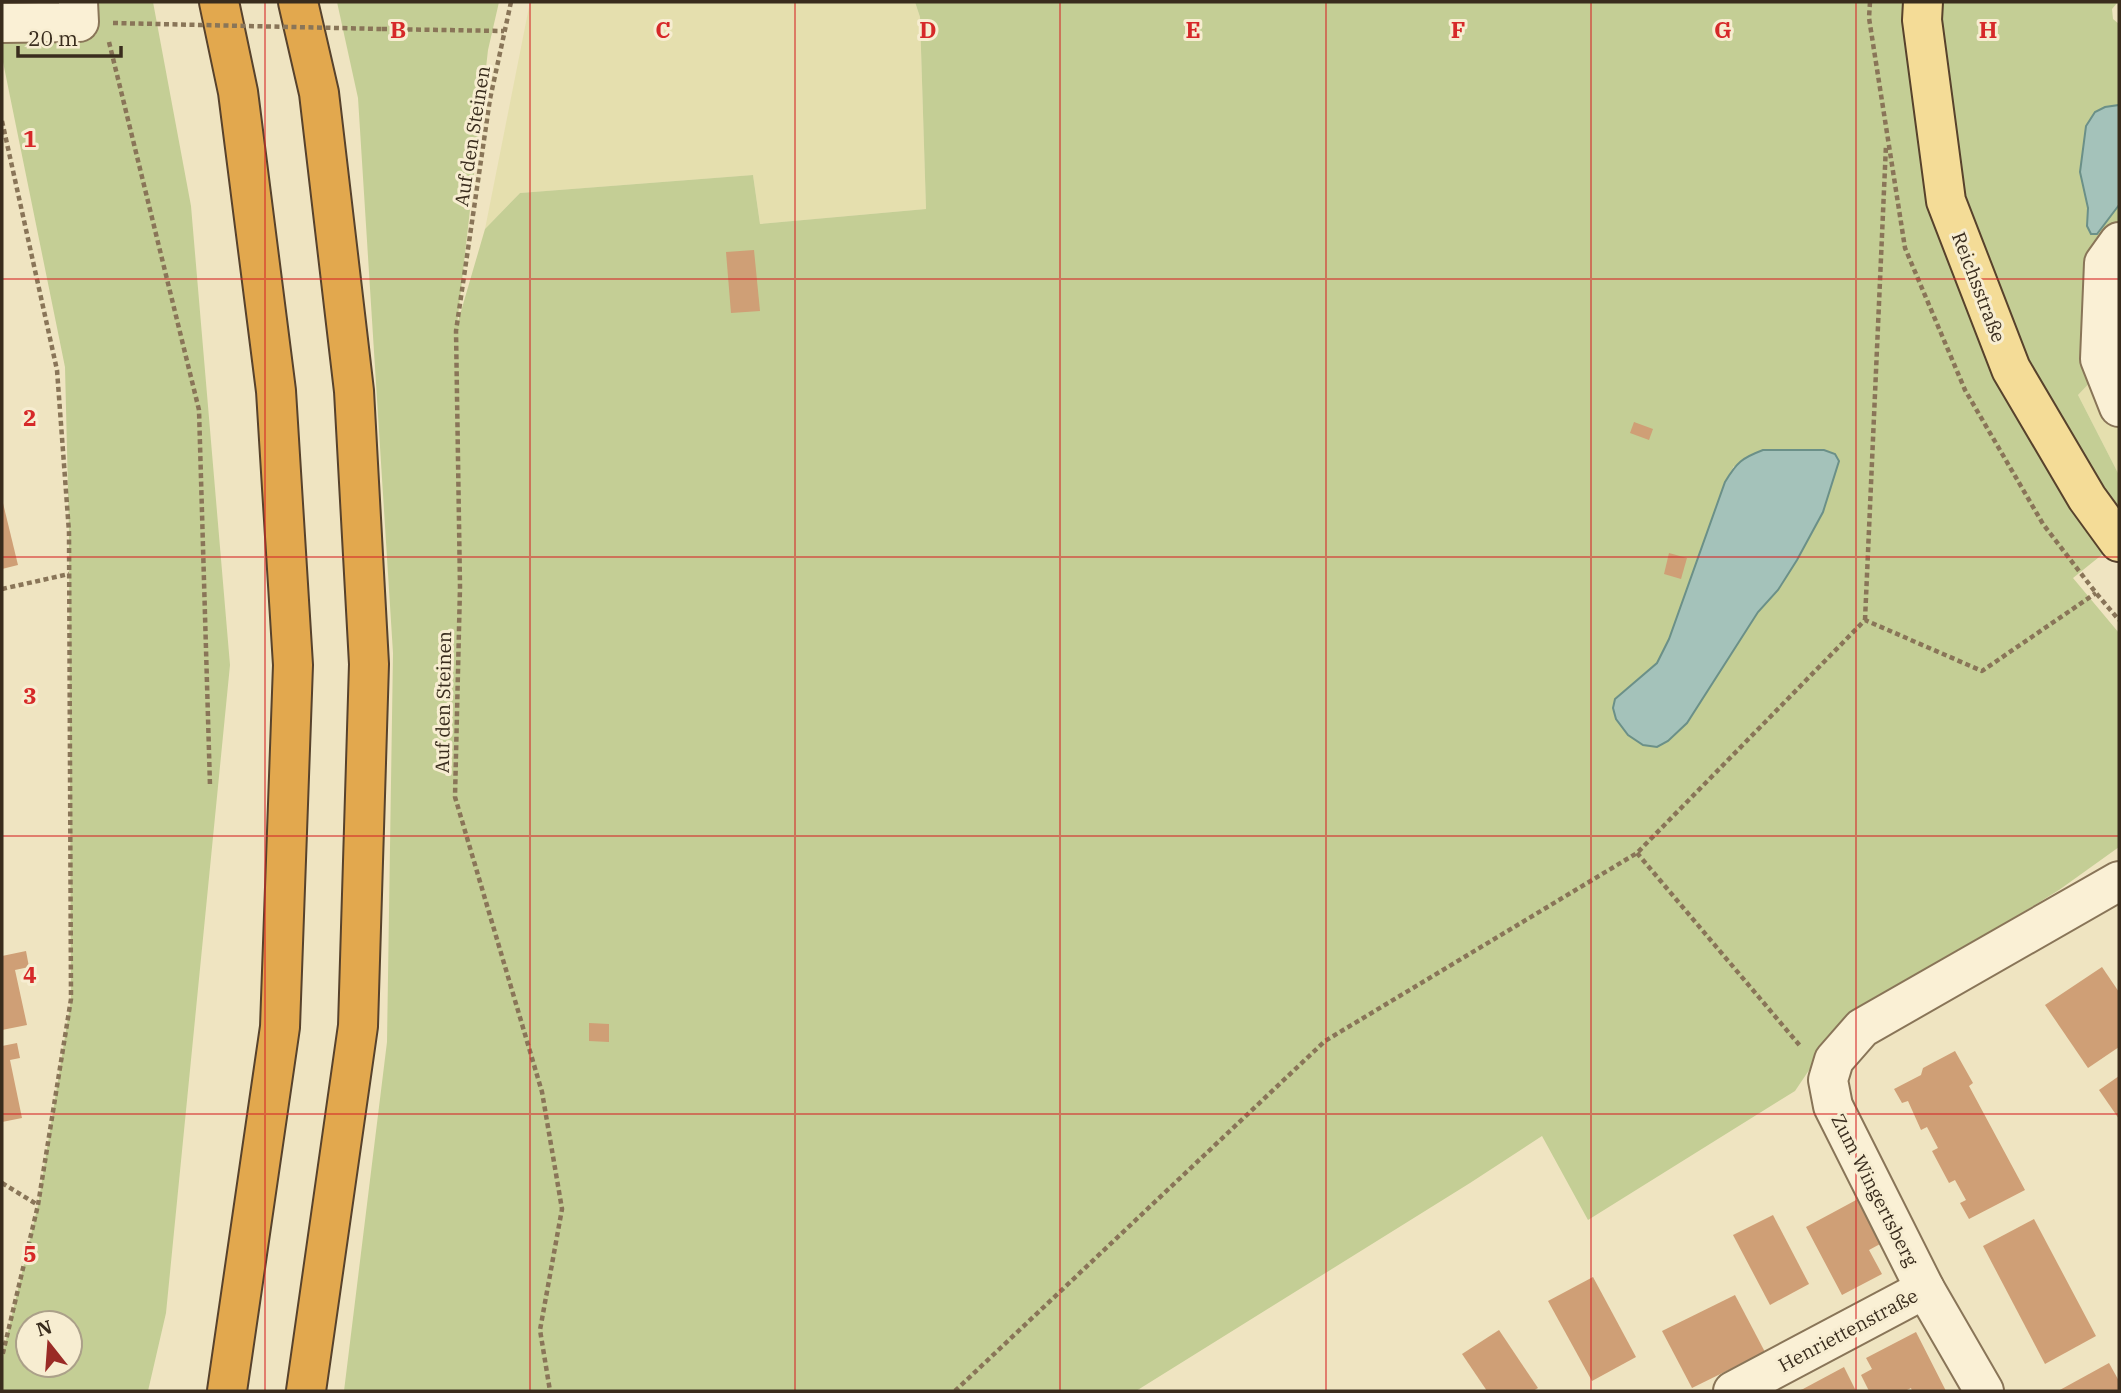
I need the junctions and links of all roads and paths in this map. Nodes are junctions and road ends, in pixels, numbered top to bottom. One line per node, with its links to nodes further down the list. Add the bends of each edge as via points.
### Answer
1 (219, 2): 26 (highway, via 238,92 276,391 293,665 280,1027)
2 (298, 2): 27 (highway, via 319,93 354,391 369,664 358,1026)
3 (511, 2): 7 (path, Auf den Steinen)
4 (1923, 2): 13 (main road, Reichsstraße, via 1945,201 2011,369 2087,498)
5 (94, 21): 6 (street); 7 (path, bridge); 18 (path, via 199,410)
6 (2, 23)
7 (504, 31): 28 (path, Auf den Steinen, via 456,331 460,587 455,797 542,1092 562,1209 541,1329)
8 (2, 121): 10 (path)
9 (1886, 133): 17 (path)
10 (5, 152): 14 (path, via 57,370)
11 (2119, 242): 12 (street, via 2104,263 2100,359)
12 (2119, 407)
13 (2119, 542)
14 (69, 574): 15 (path); 23 (path, via 71,999)
15 (2, 589)
16 (2096, 593): 17 (path, via 1982,671)
17 (1865, 620): 19 (path)
18 (210, 786)
19 (1637, 853): 21 (path); 29 (path, via 1325,1041)
20 (2115, 893): 21 (street, via 1862,1028 1834,1060)
21 (1828, 1080): 24 (street, Zum Wingertsberg, via 1833,1106)
22 (2, 1183): 23 (path)
23 (38, 1205): 25 (path)
24 (1925, 1289): 30 (street, Henriettenstraße); 31 (street, Zum Wingertsberg)
25 (2, 1357)
26 (227, 1391)
27 (306, 1391)
28 (550, 1391)
29 (955, 1391)
30 (1733, 1391)
31 (1983, 1391)

